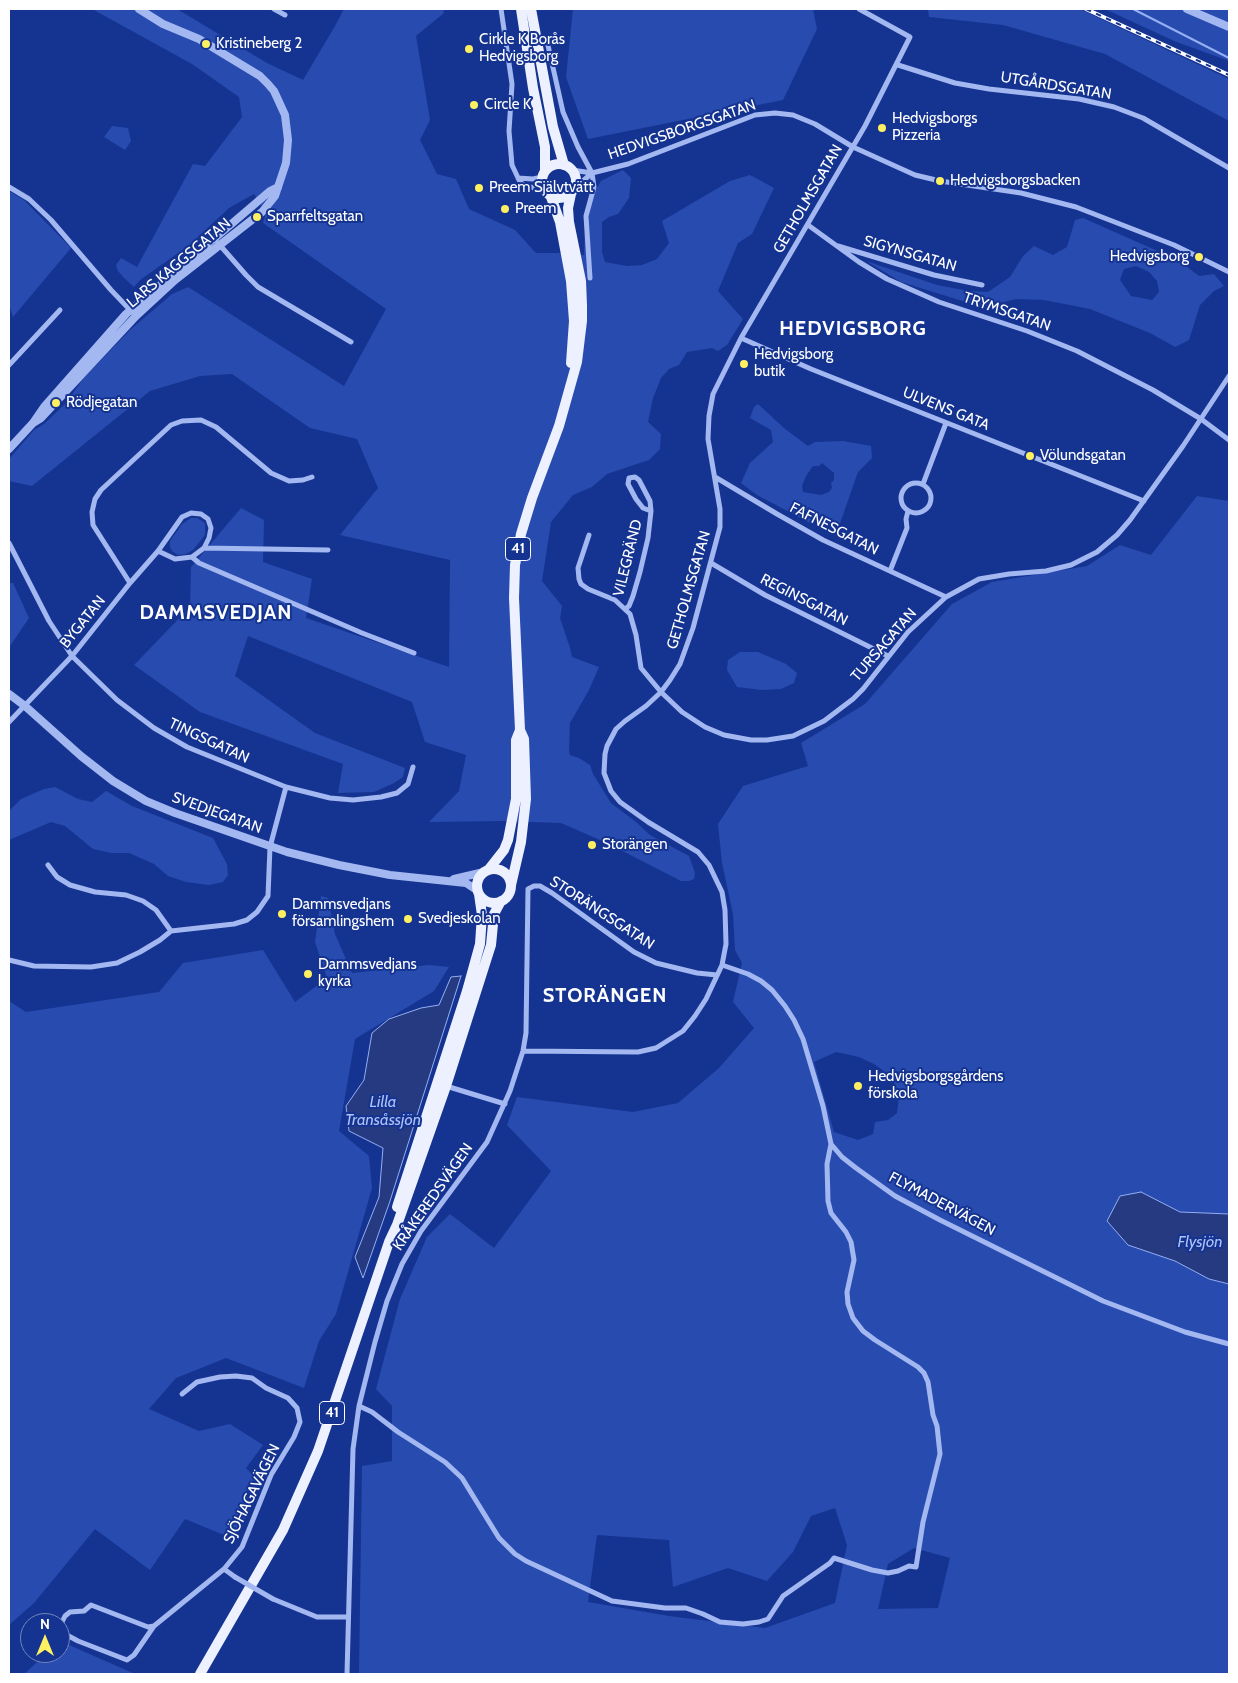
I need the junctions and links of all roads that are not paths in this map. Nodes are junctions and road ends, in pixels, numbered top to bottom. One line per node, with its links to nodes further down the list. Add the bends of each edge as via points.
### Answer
1 (139, 9): 22 (street, LARS KAGGSGATAN, via 163,24 199,39 260,76 274,91 285,116 288,133 286,163 278,186)
2 (274, 9): 8 (street)
3 (501, 9): 17 (street, via 512,84 509,145)
4 (521, 9): 16 (main road, 41, via 545,147)
5 (531, 9): 13 (main road, 41, via 553,127)
6 (859, 9): 11 (street, GETHOLMSGATAN, via 910,37)
7 (1187, 9): 9 (street)
8 (285, 15)
9 (1229, 27)
10 (547, 40): 15 (street, via 563,112)
11 (898, 65): 12 (street, GETHOLMSGATAN); 14 (street, UTGÅRDSGATAN, via 988,89 1079,99 1114,107 1143,118)
12 (853, 147): 15 (street, HEDVIGSBORGSGATAN, via 793,115 761,114 628,164); 21 (street, GETHOLMSGATAN); 24 (street, HEDVIGSBORGSGATAN, via 915,175 1021,192 1076,207 1174,245)
13 (568, 167): 15 (street, HEDVIGSBORGSGATAN); 16 (main road, via 557,164); 19 (main road, 41, via 576,181)
14 (1229, 168)
15 (592, 173): 19 (street, HEDVIGSBORGSGATAN); 25 (street, via 594,187 586,216)
16 (543, 174): 17 (street, via 533,179); 20 (main road, 41, via 542,186)
17 (518, 178): 20 (street, via 525,186)
18 (9, 187): 28 (street, via 29,199 52,220)
19 (573, 190): 20 (main road, via 561,199); 32 (main road, 41, via 568,208 569,222 582,305 580,345)
20 (547, 193): 32 (main road, 41, via 560,222 570,281 574,321)
21 (808, 225): 23 (street, TRYMSGATAN); 29 (street, GETHOLMSGATAN)
22 (217, 242): 28 (street, LARS KAGGSGATAN); 30 (street, via 258,287)
23 (832, 244): 26 (street, SIGYNSGATAN, via 934,275); 34 (street, TRYMSGATAN, via 910,290 1076,351 1153,390)
24 (1229, 272)
25 (590, 278)
26 (982, 285)
27 (60, 310): 31 (street)
28 (133, 313): 37 (street, LARS KAGGSGATAN)
29 (740, 338): 35 (street, ULVENS GATA); 38 (street, GETHOLMSGATAN, via 713,394 709,416 708,439)
30 (351, 342)
31 (9, 365)
32 (572, 376): 62 (main road, 41, via 559,426 521,534 515,565)
33 (1229, 376): 34 (street, TURSAGATAN)
34 (1201, 419): 36 (street, TRYMSGATAN); 41 (street, TURSAGATAN)
35 (946, 423): 40 (street); 41 (street, ULVENS GATA)
36 (1229, 440)
37 (9, 449)
38 (715, 476): 50 (street, GETHOLMSGATAN, via 720,527); 51 (street, FAFNESGATAN, via 823,540)
39 (312, 477): 52 (street, via 289,481 271,473 216,427 201,420 182,421 171,426 95,499 93,525)
40 (923, 484): 43 (street, via 913,483 904,489 901,500); 43 (street, via 932,497 928,508 919,513)
41 (1144, 501): 53 (street, TURSAGATAN, via 1118,535 1097,552 1071,565 979,579)
42 (651, 511): 42 (street, VILEGRÄND, via 650,501 639,480 629,478 628,484 636,499 642,508); 54 (street, VILEGRÄND, via 640,572)
43 (908, 512): 51 (street, via 907,528)
44 (588, 535): 54 (street, via 578,568 581,584 615,600)
45 (9, 543): 56 (street, TINGSGATAN, via 49,621)
46 (204, 548): 47 (street); 48 (street, BYGATAN, via 211,528 208,519 191,513 182,517); 49 (street)
47 (328, 550)
48 (158, 551): 49 (street, via 175,559); 52 (street, BYGATAN)
49 (192, 557): 55 (street, via 199,563)
50 (711, 563): 57 (street, REGINSGATAN, via 765,595); 58 (street, GETHOLMSGATAN, via 686,649)
51 (890, 571): 53 (street, FAFNESGATAN)
52 (130, 583): 56 (street, BYGATAN)
53 (946, 597): 57 (street, TURSAGATAN, via 908,632)
54 (626, 609): 58 (street, TURSAGATAN, via 633,622 641,668)
55 (414, 653)
56 (72, 656): 60 (street, BYGATAN); 64 (street, TINGSGATAN, via 117,700 154,728 187,747)
57 (888, 656): 58 (street, TURSAGATAN, via 863,689 834,714 812,728 783,738 751,740 724,735 682,712)
58 (661, 692): 75 (street, GETHOLMSGATAN, via 616,730 607,746 604,773 611,791 620,802 698,852 709,865 722,892 725,910 726,944)
59 (9, 694): 60 (street, SVEDJEGATAN)
60 (25, 706): 61 (street, BYGATAN); 65 (street, SVEDJEGATAN, via 81,756 129,792 175,813)
61 (9, 722)
62 (520, 730): 67 (main road, 41, via 516,740 516,799 510,833 504,850); 69 (main road, 41, via 524,739 525,806)
63 (413, 767): 64 (street, TINGSGATAN, via 408,784 397,793 380,797 330,798)
64 (286, 787): 65 (street)
65 (270, 847): 68 (street, SVEDJEGATAN, via 390,875); 73 (street, via 268,896 257,912 234,924)
66 (48, 864): 73 (street, via 56,876 70,885 143,901 156,910)
67 (486, 871): 68 (street, SVEDJEGATAN); 69 (main road, via 497,869 504,872); 71 (main road, 41, via 478,881)
68 (451, 880): 71 (street, SVEDJEGATAN, via 466,883)
69 (511, 884): 72 (main road, 41, via 509,894)
70 (530, 887): 76 (street, STORÄNGSGATAN, via 540,886 552,893 634,952 656,963); 77 (street, KRÅKEREDSVÄGEN, via 527,892 527,1000)
71 (479, 893): 72 (main road, via 489,902); 78 (main road, 41, via 482,915 480,944)
72 (501, 901): 78 (main road, 41, via 494,914 491,945)
73 (171, 931): 74 (street, via 117,963 91,967 34,966)
74 (9, 960)
75 (722, 965): 76 (street, GETHOLMSGATAN); 80 (street, via 748,974 766,985 794,1020 823,1106)
76 (717, 975): 77 (street, GETHOLMSGATAN, via 706,999 683,1031 656,1048 628,1052)
77 (523, 1051): 79 (street, KRÅKEREDSVÄGEN)
78 (441, 1084): 79 (street); 87 (main road, 41, via 398,1225 389,1242 318,1451 257,1577)
79 (505, 1104): 83 (street, KRÅKEREDSVÄGEN, via 486,1142 421,1231 402,1264 386,1301)
80 (830, 1144): 81 (street, FLYMADERVÄGEN, via 842,1157 895,1196 940,1220 1103,1301 1185,1332); 83 (street, via 826,1164 828,1201 831,1213 851,1242 854,1260 847,1292 853,1318 863,1331 924,1373 937,1426 940,1454 916,1566 888,1573 834,1558 783,1596 768,1618 759,1622 731,1624 686,1608 612,1601 515,1554 498,1538 462,1478 445,1462)
81 (1229, 1344)
82 (182, 1394): 84 (street, SJÖHAGAVÄGEN, via 197,1382 236,1376 252,1378 288,1398 297,1408 300,1422 294,1437 271,1475 242,1546)
83 (359, 1406): 85 (street, KRÅKEREDSVÄGEN, via 353,1449)
84 (224, 1568): 85 (street, bridge, via 272,1599 317,1617); 86 (street, SJÖHAGAVÄGEN)
85 (348, 1617): 88 (street, KRÅKEREDSVÄGEN)
86 (154, 1626): 86 (street, SJÖHAGAVÄGEN, via 139,1649 127,1660 65,1634 61,1624 70,1612 84,1611 92,1604 148,1627)
87 (200, 1674)
88 (347, 1674)

